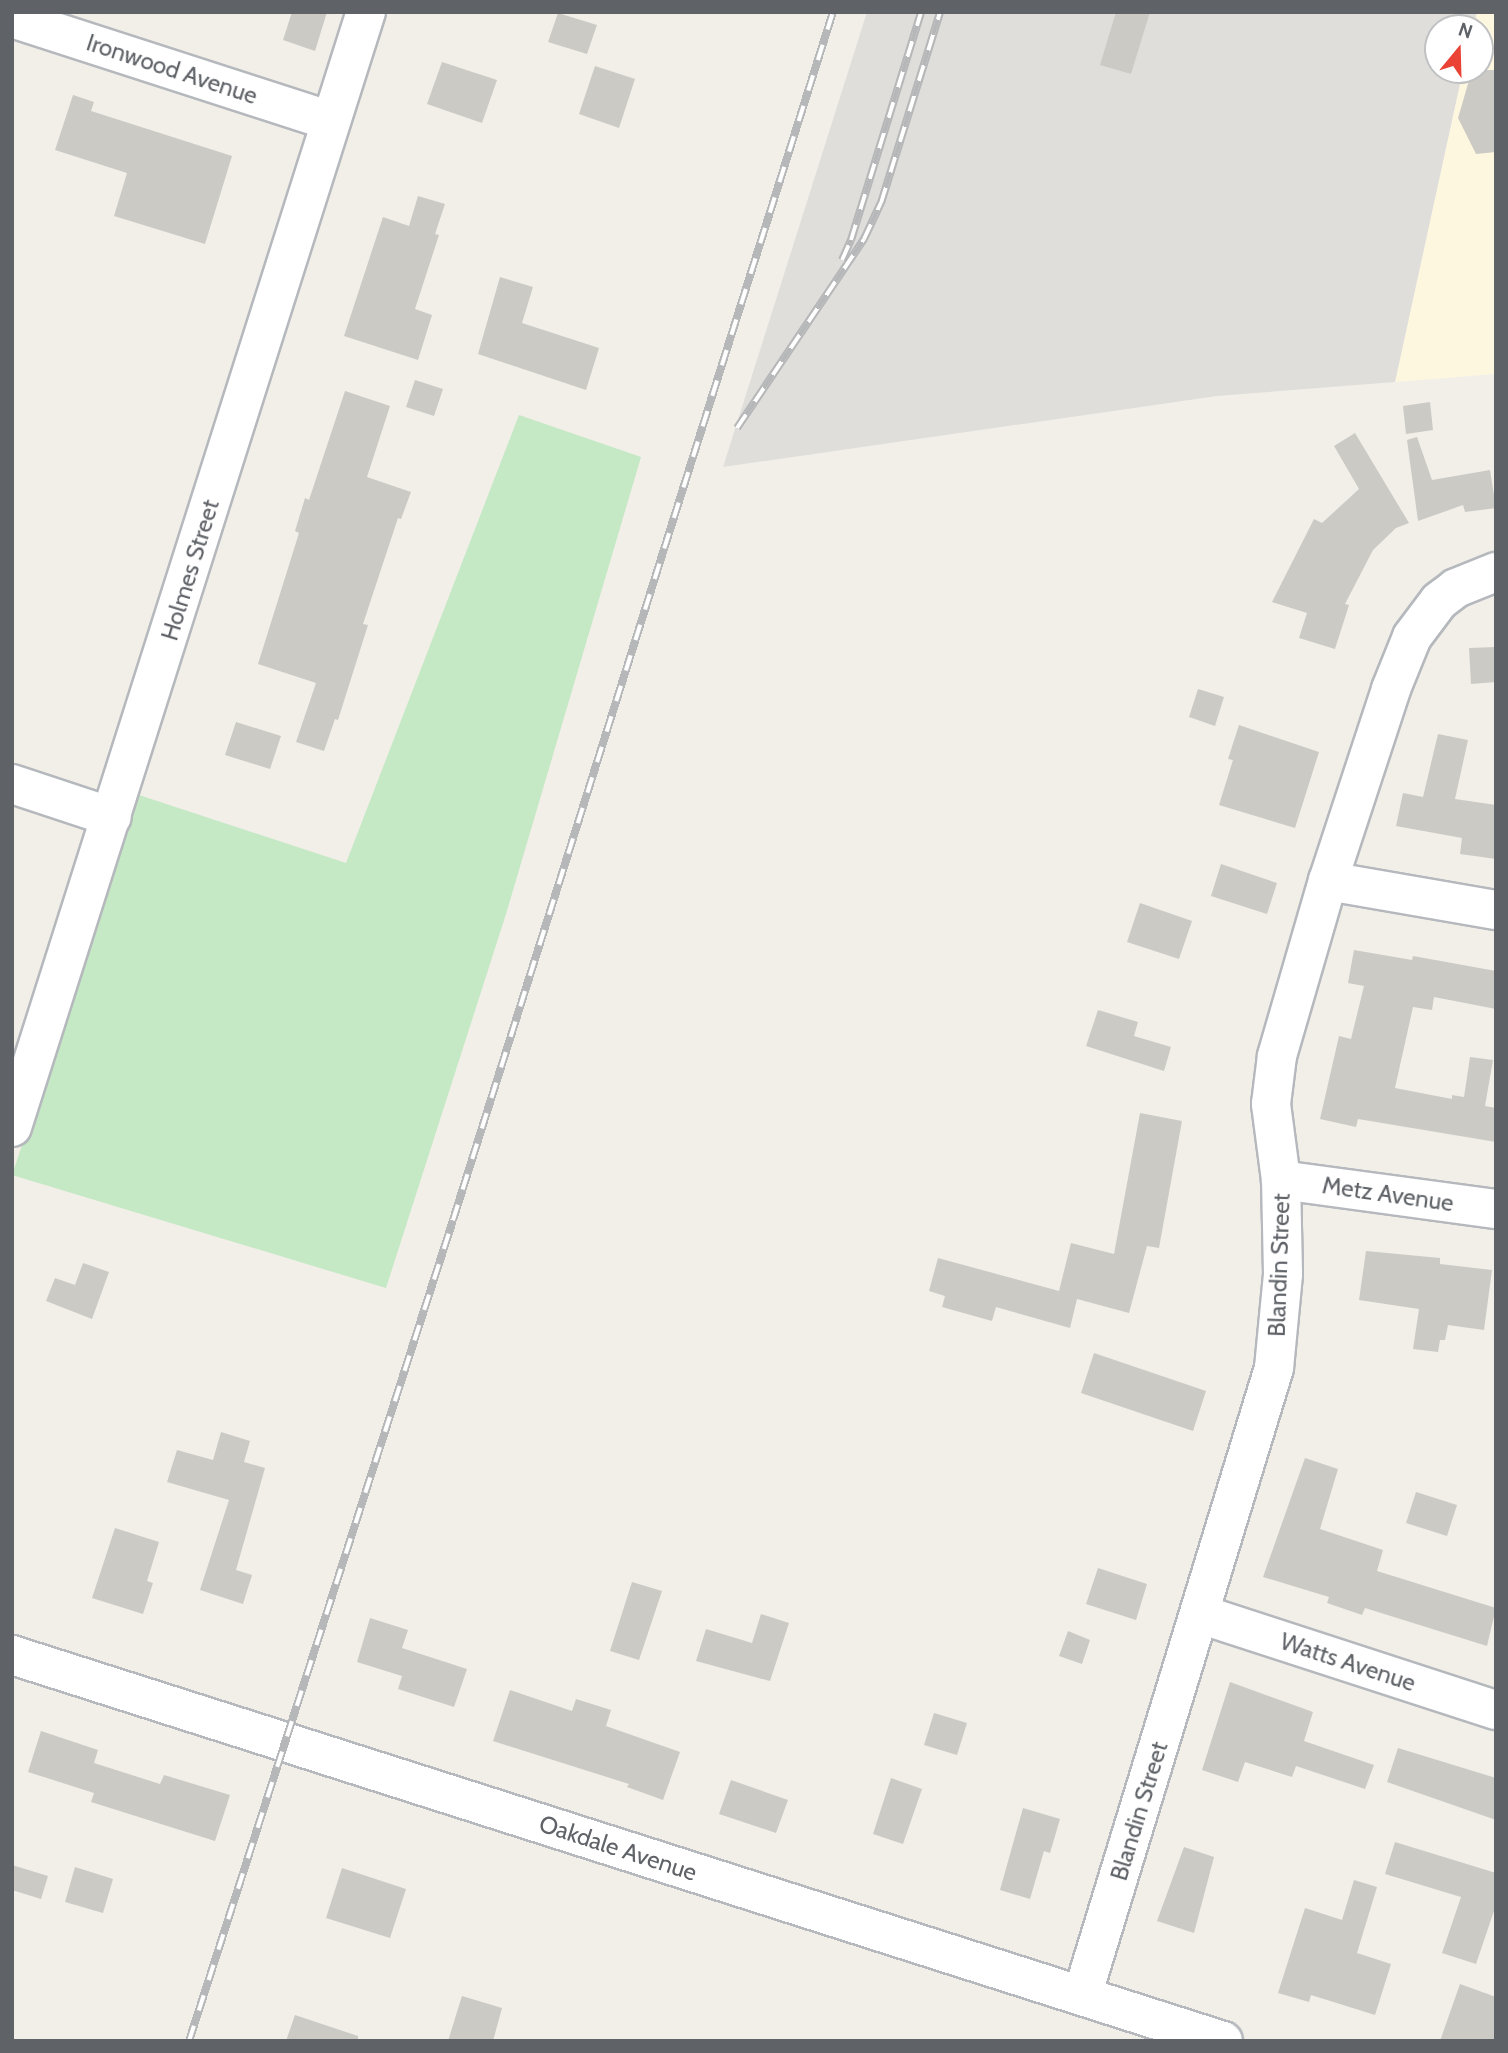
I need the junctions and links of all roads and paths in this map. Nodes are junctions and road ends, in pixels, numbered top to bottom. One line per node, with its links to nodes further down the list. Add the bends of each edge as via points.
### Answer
1 (366, 12): 3 (street, Holmes Street)
2 (12, 18): 3 (street, Ironwood Avenue)
3 (331, 121): 6 (street, Holmes Street)
4 (1496, 572): 7 (street, Blandin Street, via 1456,588 1412,637)
5 (12, 784): 6 (street)
6 (112, 817): 9 (street, Holmes Street)
7 (1328, 881): 8 (street); 10 (street, Blandin Street, via 1276,1056 1270,1104)
8 (1496, 910)
9 (12, 1126)
10 (1281, 1180): 11 (street, Metz Avenue); 12 (street, Blandin Street, via 1283,1274 1275,1368)
11 (1496, 1209)
12 (1200, 1614): 14 (street, Watts Avenue); 15 (street, Blandin Street)
13 (12, 1655): 15 (street, Oakdale Avenue)
14 (1496, 1710)
15 (1082, 1996): 16 (street, Oakdale Avenue)
16 (1223, 2041)

